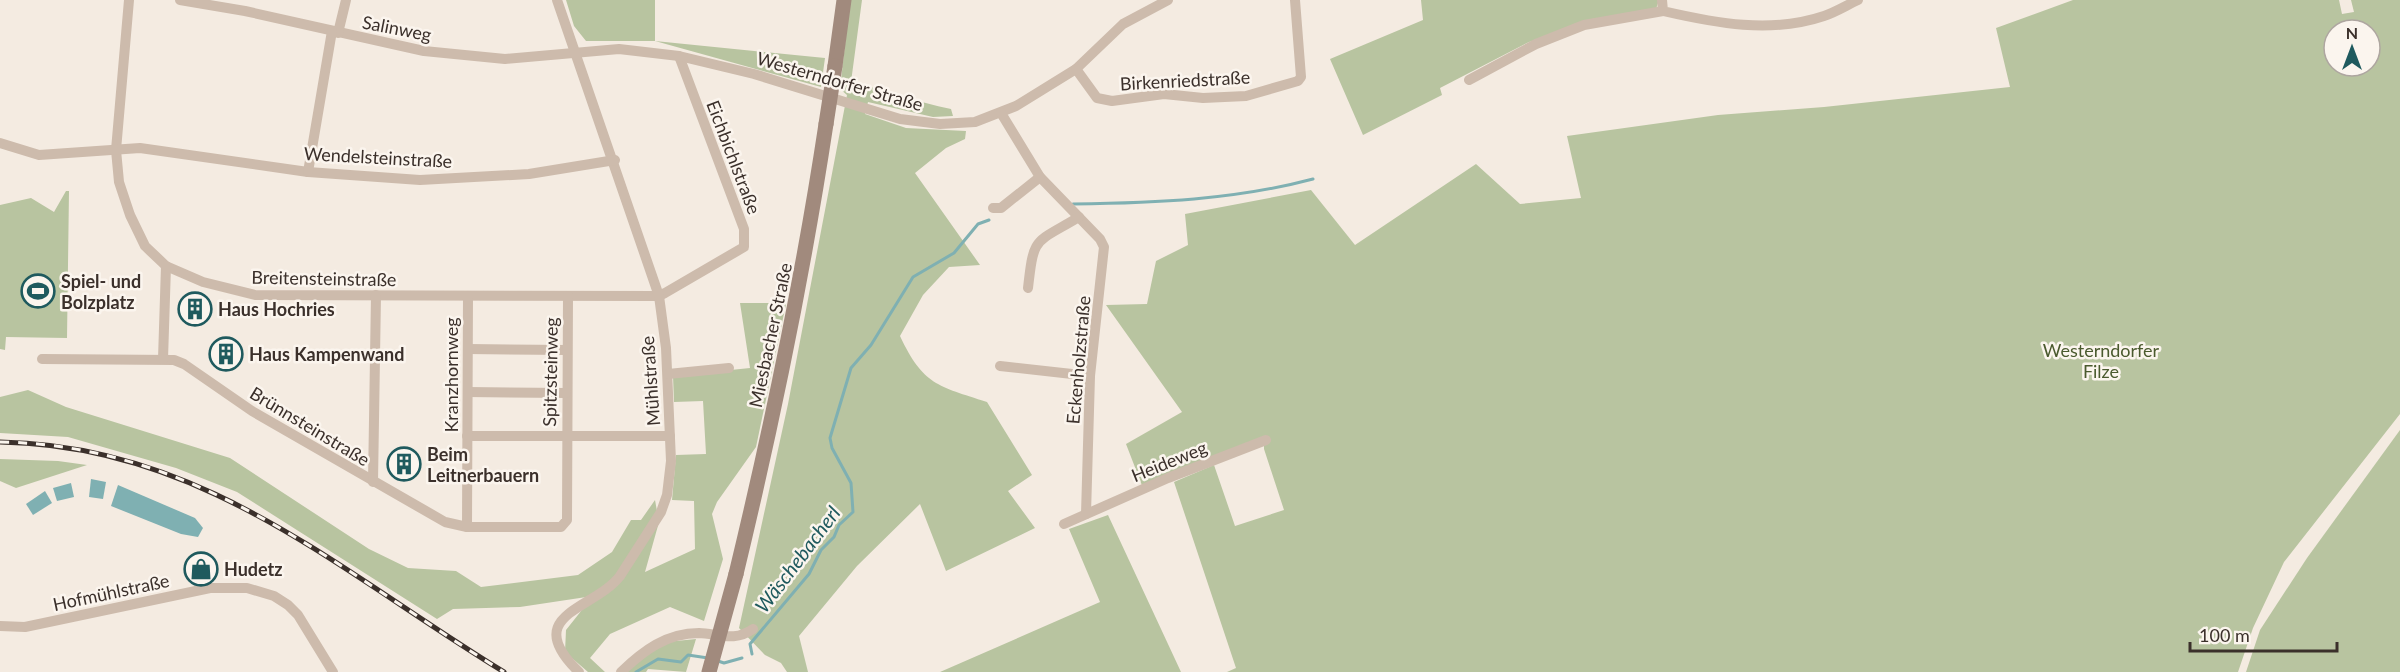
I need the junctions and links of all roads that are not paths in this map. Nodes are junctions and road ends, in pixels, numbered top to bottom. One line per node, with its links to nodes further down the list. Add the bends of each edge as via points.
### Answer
1 (129, 0): 19 (street, Breitensteinstraße)
2 (180, 0): 11 (street, Salinweg)
3 (346, 0): 12 (street)
4 (557, 0): 13 (street, Mühlstraße)
5 (844, 0): 55 (main road, Miesbacher Straße, bridge, via 803,274 786,359)
6 (1168, 0): 9 (street, Westerndorfer Straße)
7 (1294, 0): 15 (street, Birkenriedstraße, via 1301,78 1298,81 1246,96 1203,98 1164,94 1112,101 1097,98)
8 (1858, 0): 10 (street, via 1824,16 1774,25 1732,24)
9 (1151, 4): 15 (street, Westerndorfer Straße, via 1123,24)
10 (1662, 5): 16 (street, via 1584,25 1536,44)
11 (245, 6): 12 (street, Salinweg)
12 (335, 32): 13 (street, Salinweg, via 424,51 489,57 519,58); 21 (street)
13 (575, 51): 14 (street, Westerndorfer Straße, via 619,49); 20 (street, Mühlstraße)
14 (679, 56): 17 (street, Westerndorfer Straße, via 754,74 900,119 965,123); 30 (street, Eichbichlstraße, via 744,229 744,247)
15 (1076, 69): 17 (street, Westerndorfer Straße)
16 (1469, 80)
17 (1001, 113): 22 (street, Eckenholzstraße)
18 (0, 143): 19 (street, Wendelsteinstraße, via 39,154)
19 (116, 150): 21 (street, Wendelsteinstraße, via 140,148); 25 (street, Breitensteinstraße, via 119,182 130,215 145,246)
20 (615, 160): 21 (street, Wendelsteinstraße, via 529,174 420,180); 30 (street, Mühlstraße)
21 (308, 172)
22 (1040, 177): 23 (street, via 1001,208); 24 (street, Eckenholzstraße)
23 (993, 208)
24 (1079, 218): 26 (street, via 1038,241 1033,248); 38 (street, Eckenholzstraße, via 1104,247)
25 (166, 266): 27 (street, Breitensteinstraße, via 203,282 255,295); 34 (street)
26 (1028, 288)
27 (376, 296): 28 (street, Breitensteinstraße); 45 (street)
28 (468, 296): 29 (street, Breitensteinstraße); 31 (street, Kranzhornweg)
29 (568, 296): 30 (street, Breitensteinstraße); 32 (street, Spitzsteinweg)
30 (659, 296): 37 (street, Mühlstraße)
31 (468, 349): 32 (street); 39 (street, Kranzhornweg)
32 (567, 350): 40 (street, Spitzsteinweg)
33 (42, 358): 34 (street, Brünnsteinstraße)
34 (163, 359): 45 (street, Brünnsteinstraße, via 184,364 252,411)
35 (1000, 366): 38 (street)
36 (729, 368): 37 (street)
37 (668, 374): 42 (street, Mühlstraße)
38 (1090, 376): 46 (street, Eckenholzstraße)
39 (468, 392): 40 (street); 41 (street, Kranzhornweg)
40 (566, 393): 43 (street, Spitzsteinweg)
41 (467, 436): 43 (street); 49 (street, Kranzhornweg)
42 (670, 436): 43 (street); 53 (street, Mühlstraße, via 667,495 661,512 613,585 569,611 560,622 560,650)
43 (566, 438): 47 (street, Spitzsteinweg)
44 (1266, 441): 46 (street, Heideweg)
45 (373, 482): 49 (street, Brünnsteinstraße, via 445,522)
46 (1086, 514): 48 (street, Heideweg)
47 (567, 520): 49 (street, Brünnsteinstraße, via 561,527)
48 (1064, 524)
49 (467, 526)
50 (0, 626): 52 (street, Hofmühlstraße, via 25,627 210,588 247,588 288,605)
51 (753, 629): 54 (street, via 735,638 698,633 672,638 644,649)
52 (333, 672)
53 (579, 672)
54 (621, 672)
55 (709, 672)

